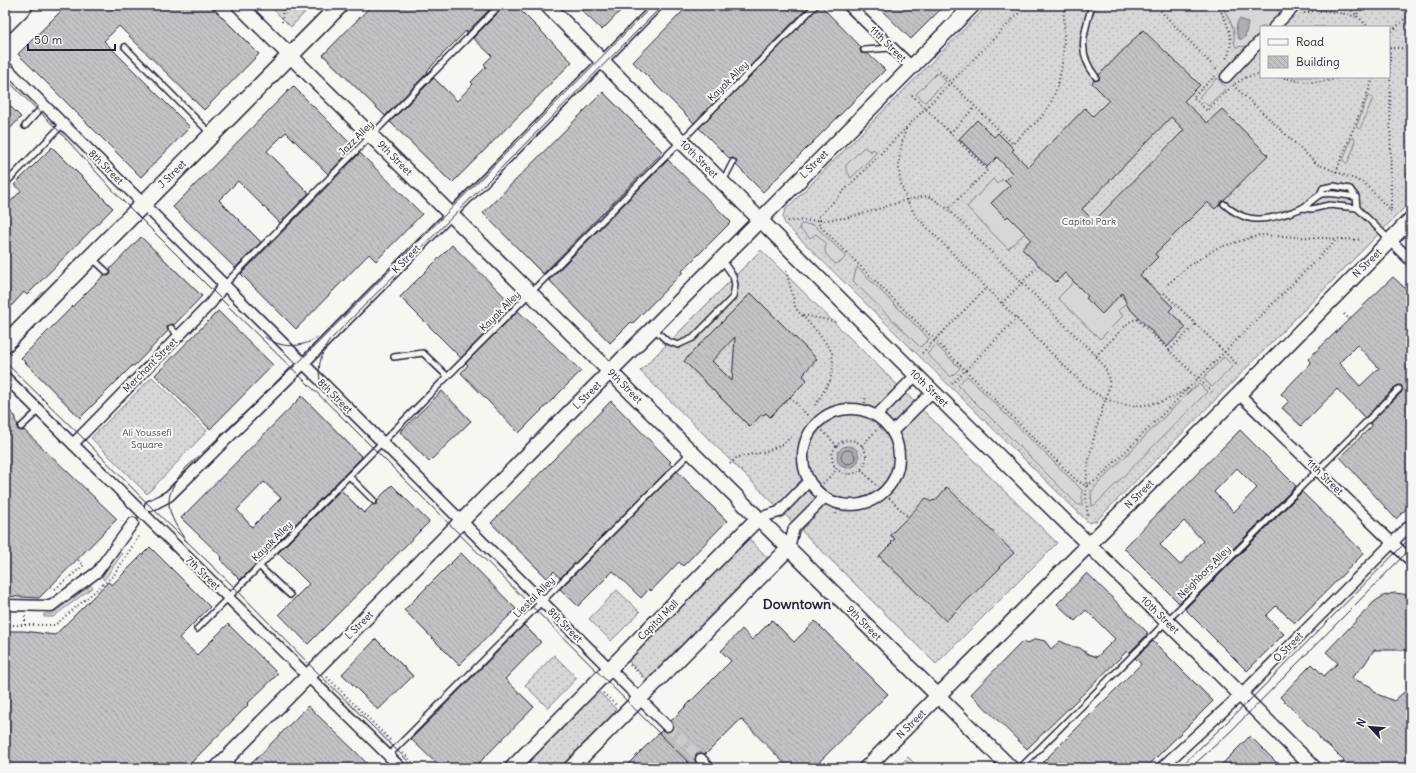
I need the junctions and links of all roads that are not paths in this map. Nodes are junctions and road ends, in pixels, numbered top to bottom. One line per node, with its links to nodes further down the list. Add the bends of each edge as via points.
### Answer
1 (25, 5): 13 (main road)
2 (239, 5): 24 (main road, 9th Street)
3 (340, 5): 24 (main road, J Street)
4 (500, 5): 34 (lane, Jazz Alley)
5 (547, 5): 25 (main road, 10th Street)
6 (658, 5): 25 (street, K Street)
7 (816, 5): 35 (lane, Kayak Alley)
8 (848, 5): 20 (street, 11th Street)
9 (973, 5): 27 (main road, L Street)
10 (1092, 5): 29 (lane, via 1082,43 1088,67)
11 (1304, 5): 12 (street)
12 (1294, 8): 14 (street); 15 (street); 16 (street)
13 (5, 25)
14 (1269, 26)
15 (1275, 26)
16 (1284, 26)
17 (1260, 35): 23 (street, via 1249,46)
18 (1260, 41): 23 (street)
19 (125, 47): 33 (lane)
20 (892, 48): 21 (lane); 27 (street, 11th Street)
21 (864, 50)
22 (1260, 50): 23 (street, via 1254,56)
23 (1251, 51): 28 (street)
24 (290, 55): 33 (main road, J Street); 34 (main road, 9th Street)
25 (602, 61): 35 (main road, 10th Street); 43 (street, K Street)
26 (5, 66): 30 (street, 8th Street)
27 (912, 67): 44 (main road, L Street)
28 (1222, 75)
29 (1096, 77)
30 (44, 105): 31 (street, 8th Street); 32 (lane)
31 (63, 124): 38 (lane); 39 (street, 8th Street)
32 (25, 126)
33 (212, 134): 39 (main road, J Street)
34 (372, 135): 43 (main road, 9th Street); 51 (lane, Jazz Alley)
35 (681, 141): 37 (main road, 10th Street); 52 (lane, Kayak Alley)
36 (733, 162): 37 (lane)
37 (722, 182): 44 (main road, 10th Street)
38 (5, 184)
39 (143, 204): 47 (main road, J Street); 51 (street, 8th Street)
40 (1224, 204): 41 (lane, via 1240,216 1258,220)
41 (1302, 208): 42 (lane, via 1312,209 1329,205); 42 (lane, via 1320,194 1334,194 1356,197)
42 (1357, 208): 46 (lane)
43 (451, 214): 52 (main road, 9th Street); 58 (street, K Street)
44 (761, 219): 48 (main road, L Street); 60 (main road, 10th Street)
45 (1411, 219): 46 (main road, N Street)
46 (1390, 240): 49 (street); 65 (main road, N Street)
47 (91, 256): 50 (lane); 56 (main road, J Street)
48 (721, 259): 54 (main road, L Street); 54 (lane, via 733,276 733,297 693,338 678,345 667,341)
49 (1411, 261)
50 (107, 272)
51 (224, 285): 55 (street, Merchant Street, via 211,303); 58 (street, 8th Street)
52 (531, 292): 59 (main road, 9th Street); 61 (lane, Kayak Alley)
53 (171, 328): 55 (lane)
54 (653, 328): 59 (main road, L Street)
55 (179, 336): 71 (street, Merchant Street)
56 (5, 344)
57 (394, 357): 61 (lane, via 423,353)
58 (303, 364): 70 (street, 8th Street); 78 (street, K Street, via 169,496)
59 (610, 371): 72 (main road, 9th Street); 80 (main road, L Street)
60 (916, 375): 64 (main road, 10th Street); 67 (street)
61 (447, 376): 70 (lane, Kayak Alley)
62 (5, 377): 66 (street, 7th Street)
63 (1399, 390): 73 (lane, Neighbors Alley)
64 (933, 392): 69 (street); 84 (main road, 10th Street)
65 (1239, 394): 73 (street, 11th Street); 84 (main road, N Street)
66 (39, 410): 68 (lane); 71 (street, 7th Street)
67 (876, 416): 69 (street); 75 (street, via 863,411 846,410 830,414 819,421 807,437 803,454 804,468)
68 (21, 427)
69 (892, 432): 76 (street, via 897,445 897,470 884,492 871,501 838,509)
70 (382, 442): 74 (lane, Kayak Alley); 80 (street, 8th Street)
71 (73, 444): 89 (street, 7th Street)
72 (692, 452): 79 (main road, 9th Street); 90 (lane, Liestal Alley)
73 (1318, 471): 83 (street, 11th Street); 92 (lane, Neighbors Alley)
74 (349, 476): 77 (lane); 87 (lane, Kayak Alley)
75 (809, 481): 76 (street); 79 (street, Capitol Mall, via 778,512)
76 (824, 498): 85 (street, via 794,528)
77 (374, 501)
78 (150, 506)
79 (758, 518): 85 (main road, 9th Street); 94 (main road, Capitol Mall)
80 (462, 521): 90 (street, 8th Street); 95 (main road, L Street)
81 (133, 523): 91 (street, via 97,572 51,606)
82 (1411, 524): 83 (street, O Street)
83 (1392, 543): 86 (street, 11th Street); 96 (street, O Street)
84 (1088, 544): 92 (main road, 10th Street); 97 (main road, N Street)
85 (789, 548): 97 (main road, 9th Street); 98 (main road)
86 (1411, 561)
87 (259, 566): 88 (lane); 89 (lane, Kayak Alley)
88 (290, 595)
89 (228, 597): 93 (lane, Kayak Alley); 95 (street, 7th Street)
90 (542, 602): 94 (street, 8th Street); 100 (lane, Liestal Alley)
91 (5, 605)
92 (1167, 621): 96 (main road, 10th Street); 109 (lane, Neighbors Alley)
93 (197, 629)
94 (610, 669): 98 (street, 8th Street); 104 (main road, Capitol Mall)
95 (308, 676): 100 (street, 7th Street); 102 (main road, L Street)
96 (1240, 695): 110 (street, O Street); 111 (main road, 10th Street)
97 (938, 696): 107 (main road, N Street); 108 (main road, 9th Street)
98 (640, 699): 99 (street, 8th Street); 105 (main road)
99 (666, 726)
100 (389, 755): 103 (street, 7th Street)
101 (700, 760): 106 (street)
102 (217, 768)
103 (401, 768)
104 (512, 768)
105 (571, 768)
106 (709, 768)
107 (866, 768)
108 (1011, 768)
109 (1020, 768)
110 (1161, 768)
111 (1314, 768)

